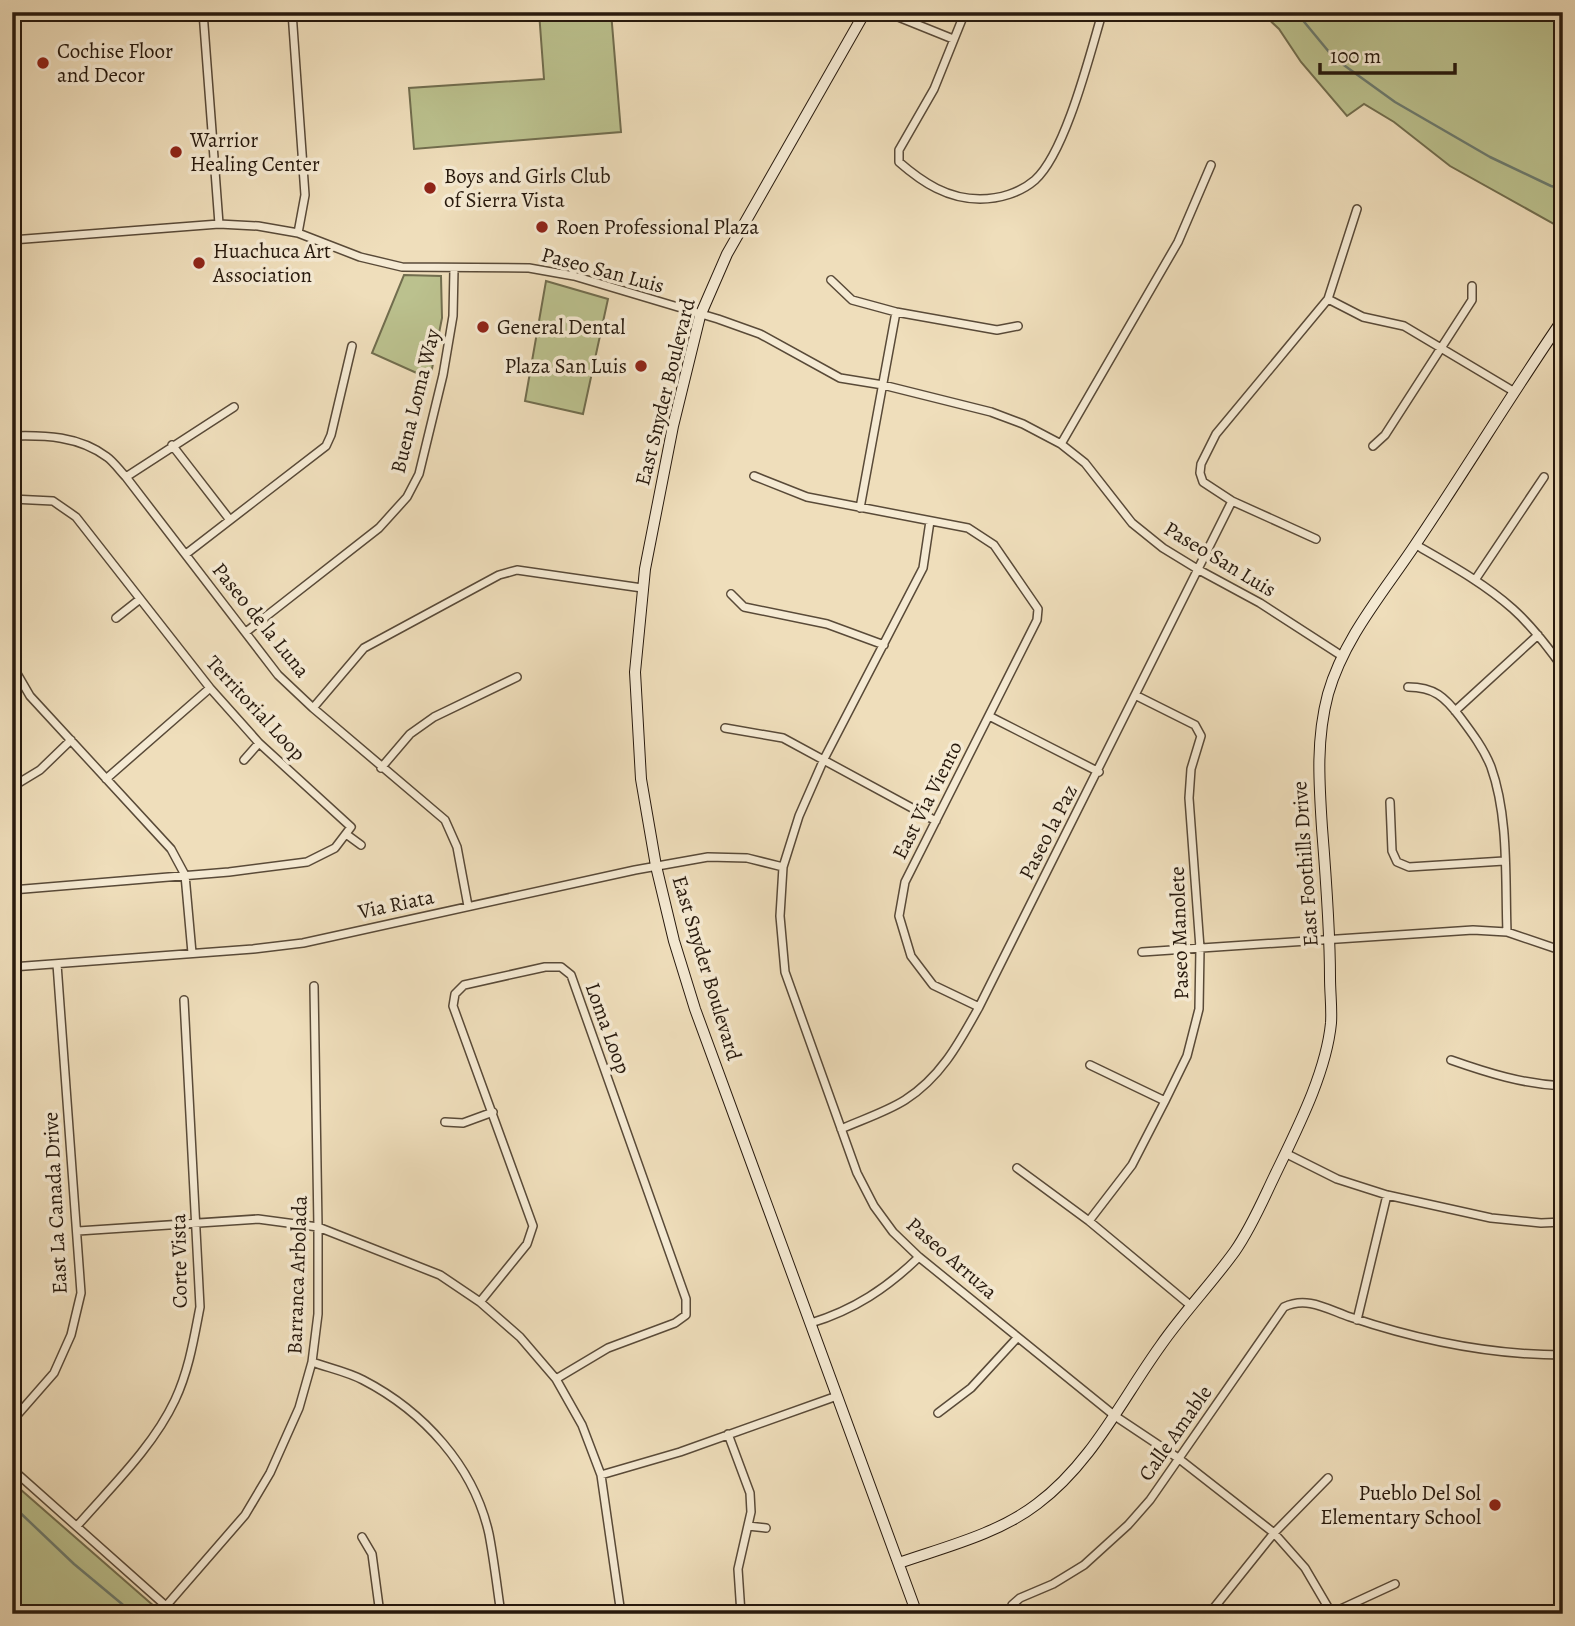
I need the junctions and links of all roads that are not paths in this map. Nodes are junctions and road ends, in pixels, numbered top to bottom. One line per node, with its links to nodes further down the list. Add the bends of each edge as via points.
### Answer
1 (203, 12): 10 (street)
2 (292, 12): 11 (street, via 305,195)
3 (865, 12): 18 (street, East Snyder Boulevard, via 727,254)
4 (886, 12): 7 (street)
5 (965, 12): 7 (street)
6 (1101, 12): 7 (street, via 1074,105 1050,162 1035,180 1015,193 990,199 963,199 943,192 899,162 899,150 934,89)
7 (953, 39)
8 (1211, 164): 27 (street, via 1178,242)
9 (1357, 209): 16 (street)
10 (219, 224): 11 (street, Paseo San Luis); 12 (street, Paseo San Luis)
11 (298, 233): 13 (street, Paseo San Luis, via 402,268)
12 (12, 240)
13 (454, 269): 18 (street, Paseo San Luis, via 529,268 574,276); 47 (street, Buena Loma Way, via 453,316 443,375 419,474 407,498 379,528)
14 (831, 281): 17 (street, via 852,300)
15 (1472, 286): 22 (street, via 1472,300)
16 (1328, 299): 22 (street, via 1363,317 1404,326); 34 (street, via 1216,434 1201,464 1203,482)
17 (896, 312): 20 (street, via 997,330); 23 (street)
18 (700, 316): 23 (street, Paseo San Luis, via 760,334 840,378); 43 (street, East Snyder Boulevard)
19 (1563, 319): 24 (street, East Foothills Drive)
20 (1018, 326)
21 (352, 346): 36 (street, via 326,446)
22 (1443, 347): 24 (street); 29 (street)
23 (883, 385): 27 (street, Paseo San Luis, via 991,412); 35 (street)
24 (1513, 391): 39 (street, East Foothills Drive)
25 (234, 407): 28 (street)
26 (12, 436): 31 (street, Paseo de la Luna, via 48,435 78,442 107,457)
27 (1061, 444): 41 (street, Paseo San Luis, via 1085,463 1132,523)
28 (172, 445): 31 (street); 36 (street)
29 (1373, 446)
30 (754, 476): 35 (street, East Via Viento, via 807,497)
31 (126, 477): 40 (street, Paseo de la Luna)
32 (1544, 477): 42 (street)
33 (12, 499): 45 (street, Territorial Loop, via 53,501 76,517)
34 (1232, 501): 38 (street); 41 (street, Paseo la Paz)
35 (860, 508): 37 (street, East Via Viento)
36 (230, 520): 40 (street)
37 (929, 521): 49 (street, Paseo Arruza, via 923,568); 59 (street, East Via Viento, via 968,528 994,545 1038,609 1037,620)
38 (1316, 539)
39 (1416, 545): 42 (street); 50 (street, East Foothills Drive)
40 (186, 554): 47 (street, Paseo de la Luna)
41 (1199, 570): 50 (street, Paseo San Luis); 56 (street, Paseo la Paz)
42 (1475, 580): 48 (street)
43 (642, 588): 57 (street, via 517,570 499,575 364,648); 74 (street, East Snyder Boulevard, via 635,672 641,779)
44 (731, 594): 49 (street, via 744,607 827,624)
45 (140, 599): 46 (street); 55 (street, Territorial Loop)
46 (116, 618)
47 (246, 632): 57 (street, Paseo de la Luna, via 278,674)
48 (1538, 635): 52 (street); 58 (street)
49 (884, 645): 63 (street, Paseo Arruza)
50 (1342, 656): 80 (street, East Foothills Drive, via 1323,716 1318,759)
51 (13, 668): 61 (street, via 30,696)
52 (1563, 668)
53 (517, 677): 65 (street, via 434,717 410,734)
54 (1408, 687): 58 (street, via 1424,687)
55 (210, 688): 62 (street, Territorial Loop); 67 (street)
56 (1137, 696): 66 (street, Paseo la Paz); 81 (street, Paseo Manolete, via 1195,725 1201,736 1191,769 1189,798)
57 (313, 708): 65 (street, Paseo de la Luna)
58 (1455, 710): 73 (street, via 1491,766 1501,803)
59 (989, 716): 66 (street); 70 (street, East Via Viento)
60 (725, 728): 63 (street, via 783,738)
61 (71, 740): 67 (street); 68 (street, via 40,771)
62 (259, 743): 64 (street); 71 (street, Territorial Loop, via 351,827)
63 (824, 759): 70 (street); 75 (street, Paseo Arruza)
64 (244, 760)
65 (382, 768): 78 (street, Paseo de la Luna, via 445,820 457,847)
66 (1099, 772): 89 (street, Paseo la Paz)
67 (106, 779): 76 (street, via 171,849)
68 (12, 787)
69 (1390, 802): 73 (street, via 1392,851 1397,862 1409,867)
70 (936, 821): 89 (street, East Via Viento, via 905,883 899,915 911,956 933,985)
71 (346, 834): 72 (street); 76 (street, via 335,848 307,862)
72 (361, 845)
73 (1504, 861): 79 (street)
74 (656, 866): 75 (street, Via Riata, via 708,857 747,858); 78 (street, Via Riata); 109 (street, East Snyder Boulevard, via 695,1009)
75 (783, 867): 96 (street, Paseo Arruza, via 780,916 785,972)
76 (185, 875): 77 (street); 84 (street)
77 (12, 890)
78 (468, 906): 84 (street, Via Riata, via 303,943)
79 (1507, 932): 80 (street, via 1473,930); 82 (street)
80 (1330, 940): 81 (street); 97 (street, East Foothills Drive, via 1331,1025 1318,1077)
81 (1200, 948): 83 (street); 93 (street, Paseo Manolete, via 1199,1009 1187,1056)
82 (1563, 951)
83 (1142, 952)
84 (192, 953): 85 (street, Via Riata)
85 (57, 964): 86 (street, Via Riata); 104 (street, East La Canada Drive)
86 (12, 967)
87 (314, 986): 103 (street, Barranca Arbolada)
88 (184, 1000): 100 (street, Corte Vista)
89 (979, 1007): 96 (street, Paseo la Paz, via 948,1061 926,1084 904,1101)
90 (1451, 1060): 92 (street, via 1502,1078)
91 (1090, 1065): 93 (street)
92 (1563, 1086)
93 (1166, 1101): 101 (street, Paseo Manolete, via 1132,1165)
94 (493, 1112): 95 (street, via 463,1123); 106 (street, Loma Loop, via 533,1226 527,1244); 113 (street, Loma Loop, via 453,1006 455,994 464,985 561,967 576,988 686,1298 686,1315 608,1348)
95 (445, 1122)
96 (841, 1129): 105 (street, Paseo Arruza, via 874,1206)
97 (1285, 1153): 99 (street, via 1337,1179); 107 (street, East Foothills Drive, via 1236,1250)
98 (1017, 1168): 101 (street)
99 (1387, 1195): 102 (street, via 1492,1218); 108 (street)
100 (197, 1221): 103 (street, via 258,1219); 104 (street); 123 (street, Corte Vista, via 200,1307 192,1354 175,1400 149,1443)
101 (1089, 1221): 107 (street)
102 (1563, 1222)
103 (318, 1227): 106 (street, via 440,1275); 112 (street, Barranca Arbolada, via 318,1314)
104 (78, 1231): 117 (street, East La Canada Drive, via 80,1293 71,1335 54,1373)
105 (919, 1257): 109 (street, via 868,1300); 110 (street, Paseo Arruza)
106 (480, 1302): 113 (street, via 520,1336)
107 (1190, 1305): 116 (street, East Foothills Drive)
108 (1357, 1320): 111 (street, Calle Amable, via 1457,1346); 119 (street, Calle Amable, via 1308,1301 1283,1307)
109 (811, 1323): 114 (street, East Snyder Boulevard)
110 (1017, 1338): 115 (street, via 971,1388); 116 (street, Paseo Arruza)
111 (1563, 1355)
112 (312, 1362): 130 (street, Barranca Arbolada, via 285,1442 251,1505); 135 (street, via 361,1378 396,1399 432,1429 455,1458 488,1531)
113 (555, 1379): 121 (street, via 582,1425)
114 (836, 1396): 118 (street); 128 (street, East Snyder Boulevard)
115 (938, 1413)
116 (1115, 1416): 119 (street, Paseo Arruza); 128 (street, East Foothills Drive, via 1060,1485 1035,1506 991,1530)
117 (12, 1421)
118 (728, 1434): 121 (street); 124 (street, via 750,1493)
119 (1178, 1458): 126 (street, Paseo Arruza); 139 (street, Calle Amable, via 1150,1500 1108,1544 1084,1565 1020,1598 1012,1605)
120 (12, 1469): 123 (street)
121 (601, 1475): 131 (street)
122 (1328, 1478): 126 (street)
123 (77, 1526): 130 (street)
124 (748, 1526): 125 (street); 137 (street, via 738,1569)
125 (766, 1528)
126 (1274, 1533): 132 (street, Paseo Arruza, via 1305,1568); 140 (street)
127 (362, 1537): 134 (street, via 372,1554)
128 (899, 1563): 138 (street, East Snyder Boulevard)
129 (1395, 1584): 132 (street)
130 (166, 1606): 133 (street)
131 (621, 1613): 136 (street)
132 (1332, 1613)
133 (176, 1614)
134 (380, 1614)
135 (501, 1614)
136 (603, 1614)
137 (741, 1614)
138 (917, 1614)
139 (1011, 1614)
140 (1209, 1614)

